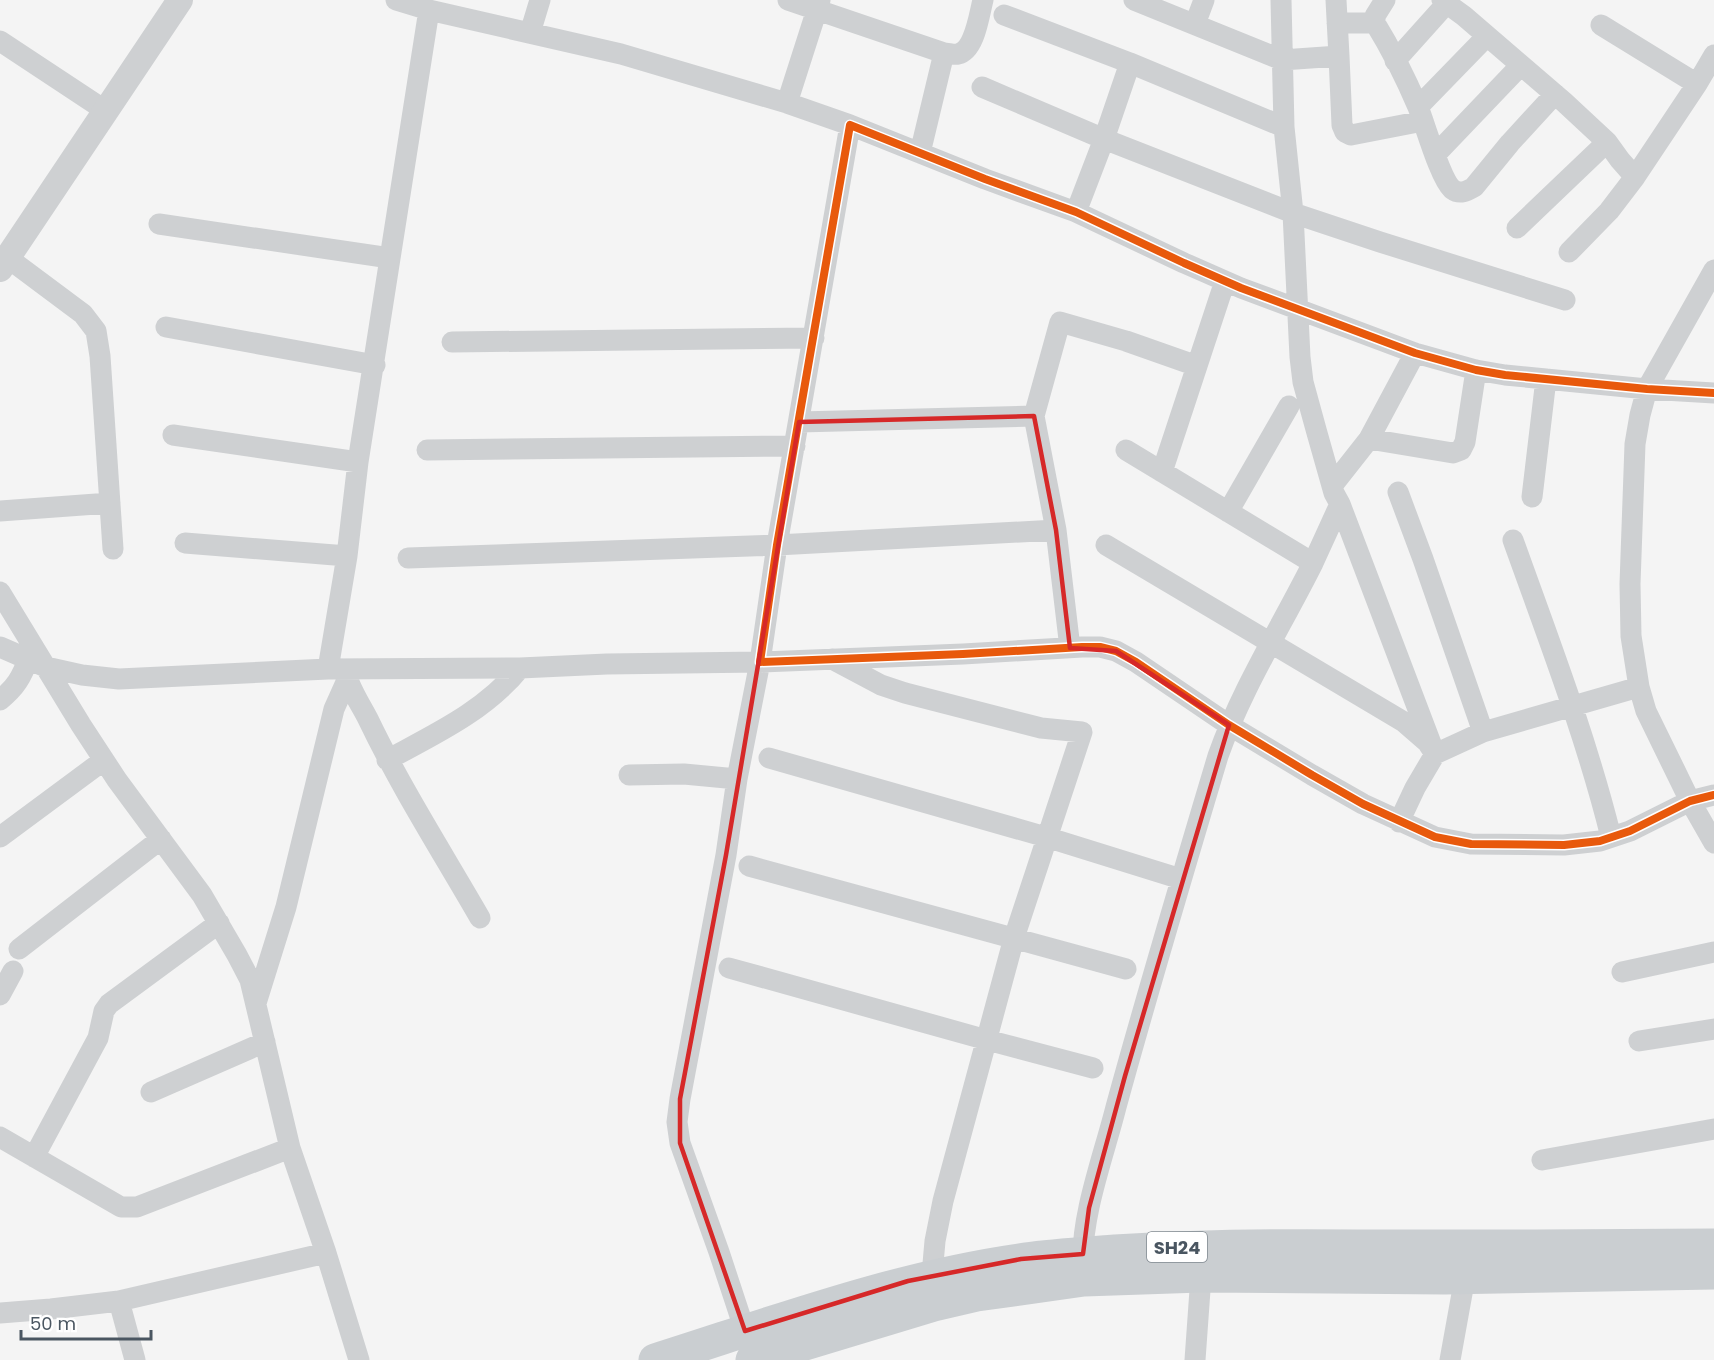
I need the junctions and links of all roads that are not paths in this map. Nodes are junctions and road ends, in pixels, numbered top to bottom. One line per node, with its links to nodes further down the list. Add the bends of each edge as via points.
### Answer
1 (180, 0): 33 (street)
2 (396, 0): 13 (street)
3 (540, 0): 19 (street)
4 (788, 0): 12 (street)
5 (982, 0): 22 (street, via 972,42 965,51)
6 (1204, 0): 17 (street)
7 (1336, 0): 15 (street)
8 (1385, 0): 16 (street)
9 (1280, 1): 25 (street)
10 (1146, 2): 17 (street)
11 (1444, 2): 20 (street); 26 (street)
12 (818, 5): 22 (street); 32 (street)
13 (429, 10): 19 (street); 47 (street)
14 (1004, 15): 27 (street)
15 (1337, 23): 16 (street); 24 (street)
16 (1375, 23): 26 (street)
17 (1195, 24): 25 (street)
18 (1601, 25): 29 (street)
19 (530, 33): 32 (street, via 621,54)
20 (1487, 36): 28 (street); 34 (street)
21 (0, 41): 33 (street)
22 (944, 53): 39 (street)
23 (1714, 55): 29 (street)
24 (1339, 56): 25 (street); 34 (street, via 1345,132 1351,135)
25 (1282, 60): 36 (street)
26 (1395, 61): 34 (street)
27 (1130, 63): 36 (street); 37 (street)
28 (1521, 65): 31 (street); 40 (street)
29 (1696, 84): 41 (street)
30 (982, 87): 37 (street)
31 (1555, 94): 38 (street); 40 (street, via 1467,191 1452,188)
32 (787, 103): 35 (street)
33 (106, 111): 48 (street)
34 (1420, 114): 40 (street)
35 (850, 125): 39 (street); 54 (street)
36 (1284, 127): 43 (street)
37 (1104, 139): 42 (street); 43 (street)
38 (1607, 142): 41 (street); 45 (street)
39 (920, 153): 42 (street)
40 (1436, 154)
41 (1635, 177): 46 (street)
42 (1076, 212): 50 (street)
43 (1293, 213): 51 (street); 52 (street)
44 (159, 224): 47 (street)
45 (1517, 228)
46 (1569, 252)
47 (390, 258): 57 (street)
48 (4, 263): 76 (street, via 83,314 96,331)
49 (1714, 270): 61 (street)
50 (1226, 281): 52 (street); 58 (street)
51 (1565, 300)
52 (1297, 309): 56 (street); 74 (street, via 1303,382)
53 (166, 327): 57 (street)
54 (814, 338): 55 (street); 65 (street)
55 (452, 342)
56 (1415, 353): 59 (street); 67 (street)
57 (375, 364): 71 (street)
58 (1197, 366): 64 (street, via 1060,322); 72 (street)
59 (1476, 370): 60 (street); 67 (street, via 1461,450 1453,453)
60 (1545, 379): 61 (street); 75 (street)
61 (1647, 389): 62 (street); 97 (street, via 1635,444 1630,584 1631,636)
62 (1714, 393)
63 (1289, 406): 78 (street)
64 (1034, 416): 65 (street); 79 (street)
65 (799, 422): 68 (street)
66 (173, 435): 71 (street)
67 (1369, 439): 74 (street)
68 (795, 446): 69 (street); 82 (street)
69 (427, 450)
70 (1126, 450): 72 (street)
71 (358, 462): 85 (street)
72 (1162, 472): 78 (street)
73 (1398, 492): 101 (street)
74 (1336, 495): 87 (street); 102 (street)
75 (1532, 497)
76 (110, 503): 77 (street); 84 (street)
77 (0, 511)
78 (1228, 512): 87 (street)
79 (1056, 530): 82 (street); 91 (street)
80 (1513, 540): 99 (street)
81 (185, 543): 85 (street)
82 (777, 545): 86 (street); 93 (street)
83 (1106, 545): 89 (street)
84 (113, 549)
85 (346, 556): 96 (street)
86 (408, 558)
87 (1313, 563): 89 (street)
88 (0, 592): 94 (street)
89 (1269, 643): 100 (street); 102 (street, via 1404,722)
90 (0, 646): 94 (street)
91 (1070, 648): 92 (street); 100 (street, via 1116,651)
92 (832, 659): 93 (street); 112 (street, via 905,693 1041,728 1082,732)
93 (760, 662): 95 (street); 107 (street)
94 (37, 663): 96 (street, via 81,675 118,679); 98 (street); 104 (street)
95 (520, 668): 96 (street); 105 (street, via 478,708)
96 (340, 672): 105 (street, via 359,701); 128 (street, via 286,907)
97 (1639, 687): 99 (street); 109 (street, via 1646,711)
98 (0, 700)
99 (1572, 706): 101 (street); 113 (street)
100 (1229, 725): 110 (street); 117 (street)
101 (1483, 732): 102 (street)
102 (1435, 754): 110 (street)
103 (769, 758): 112 (street)
104 (104, 760): 111 (street); 114 (street)
105 (387, 760): 118 (street)
106 (629, 775): 107 (street, via 684,774)
107 (737, 779): 149 (street, via 677,1122 680,1143)
108 (1714, 795): 109 (street)
109 (1690, 801): 113 (street); 115 (street)
110 (1399, 822): 113 (street, via 1435,837 1471,844 1564,845)
111 (0, 837)
112 (1046, 837): 117 (street); 120 (street)
113 (1611, 837)
114 (161, 839): 119 (street); 121 (street)
115 (1714, 843)
116 (749, 866): 120 (street)
117 (1181, 879): 142 (street, via 1092,1197)
118 (480, 918)
119 (219, 923): 128 (street, via 250,980); 138 (street, via 109,1004 98,1038)
120 (1014, 938): 124 (street); 130 (street)
121 (19, 949)
122 (1714, 952): 126 (street)
123 (729, 968): 130 (street)
124 (1126, 969)
125 (13, 971): 127 (street)
126 (1622, 972)
127 (0, 995)
128 (256, 1004): 132 (street)
129 (1714, 1029): 131 (street)
130 (987, 1040): 133 (street); 144 (street, via 940,1212)
131 (1639, 1041)
132 (266, 1042): 134 (street); 137 (street)
133 (1093, 1068)
134 (151, 1092)
135 (1714, 1129): 139 (street)
136 (0, 1137): 138 (street)
137 (290, 1148): 138 (street, via 137,1207 121,1207); 141 (street)
138 (34, 1157)
139 (1542, 1160)
140 (1714, 1245): 142 (main road, SH24, via 1175,1248)
141 (326, 1253): 147 (street); 151 (street)
142 (1083, 1267): 144 (main road, SH24, via 1021,1260); 145 (main road, SH24); 149 (main road, SH24)
143 (1714, 1273): 146 (main road, SH24)
144 (932, 1275): 149 (main road, SH24, via 849,1299)
145 (1201, 1276): 146 (main road, SH24); 153 (street)
146 (1465, 1277): 154 (street)
147 (119, 1301): 148 (street); 150 (street)
148 (0, 1313)
149 (749, 1346): 152 (main road, SH24)
150 (135, 1360)
151 (359, 1360)
152 (655, 1360)
153 (1195, 1360)
154 (1450, 1360)

